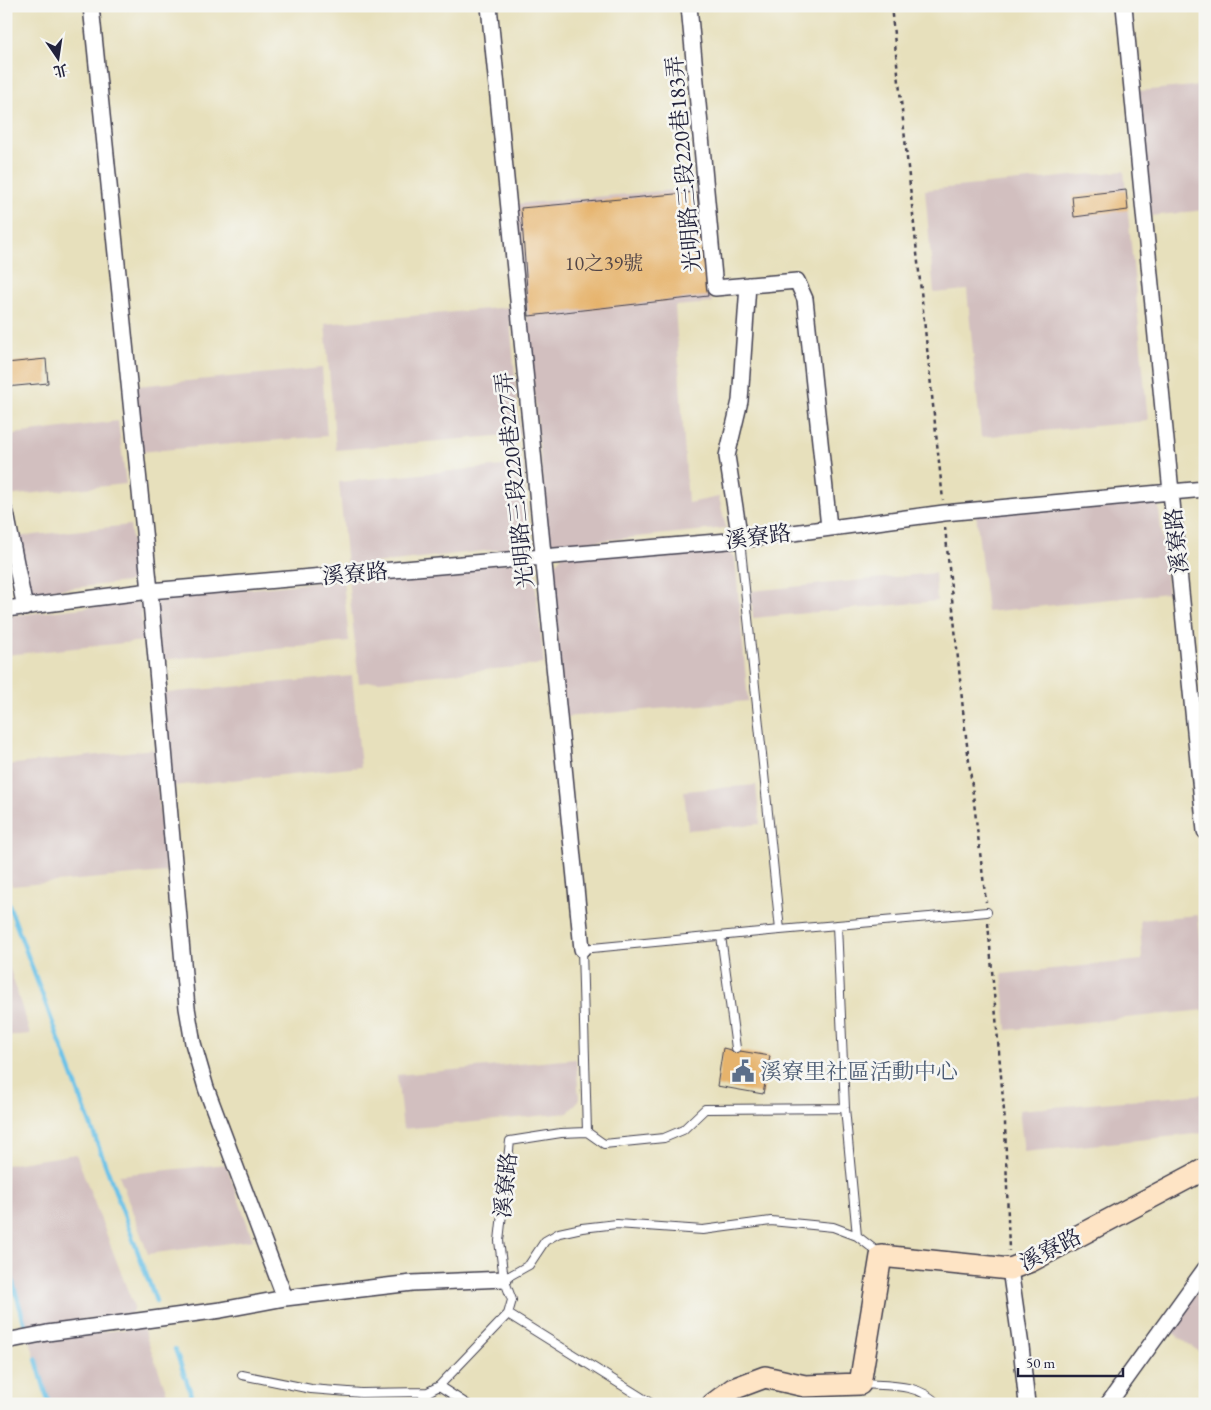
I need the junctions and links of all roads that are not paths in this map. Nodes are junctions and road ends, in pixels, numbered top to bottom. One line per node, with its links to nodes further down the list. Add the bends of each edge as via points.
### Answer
1 (91, 6): 12 (street)
2 (489, 6): 11 (street, 光明路三段220巷227弄)
3 (690, 6): 5 (street, 光明路三段220巷183弄, via 715,288)
4 (1124, 6): 7 (street)
5 (748, 285): 9 (street, 光明路三段220巷183弄, via 797,281 805,299); 10 (street, via 740,400 727,456)
6 (1205, 489): 7 (street)
7 (1171, 492): 9 (street, 溪寮路); 15 (street, 溪寮路)
8 (6, 513): 13 (street)
9 (829, 527): 10 (street, 溪寮路)
10 (740, 540): 11 (street, 溪寮路); 18 (lane)
11 (543, 556): 12 (street, 溪寮路); 20 (street, 光明路三段220巷227弄)
12 (150, 591): 13 (street, 溪寮路); 30 (street, via 192,1043)
13 (25, 608): 14 (street, 溪寮路)
14 (6, 609)
15 (1205, 830)
16 (987, 912): 17 (lane)
17 (837, 925): 18 (lane); 22 (lane)
18 (780, 930): 19 (lane)
19 (721, 936): 20 (lane); 21 (lane)
20 (582, 949): 23 (lane)
21 (736, 1048)
22 (845, 1108): 23 (lane, via 705,1109 683,1130 664,1138 604,1144); 25 (lane)
23 (587, 1132): 29 (lane, 溪寮路, via 510,1141 499,1241)
24 (1205, 1169): 27 (street, 溪寮路, via 1032,1261)
25 (857, 1236): 26 (lane); 29 (lane, via 833,1227 771,1221 703,1230 617,1224 582,1228 559,1233 545,1241 529,1265)
26 (882, 1256): 27 (street, 溪寮路); 34 (street)
27 (1010, 1269): 42 (street)
28 (1205, 1269): 43 (street)
29 (504, 1279): 30 (street, via 412,1283); 31 (lane, 溪寮路, via 512,1300)
30 (285, 1298): 32 (street)
31 (508, 1314): 35 (lane); 39 (lane)
32 (6, 1341)
33 (242, 1374): 36 (lane, via 311,1389)
34 (860, 1384): 40 (street, via 805,1386 765,1378 734,1389); 41 (lane, via 917,1389 931,1396)
35 (439, 1386): 36 (lane); 38 (lane)
36 (428, 1392): 37 (lane)
37 (420, 1404)
38 (466, 1404)
39 (652, 1404)
40 (713, 1404)
41 (937, 1404)
42 (1027, 1404)
43 (1108, 1404)

